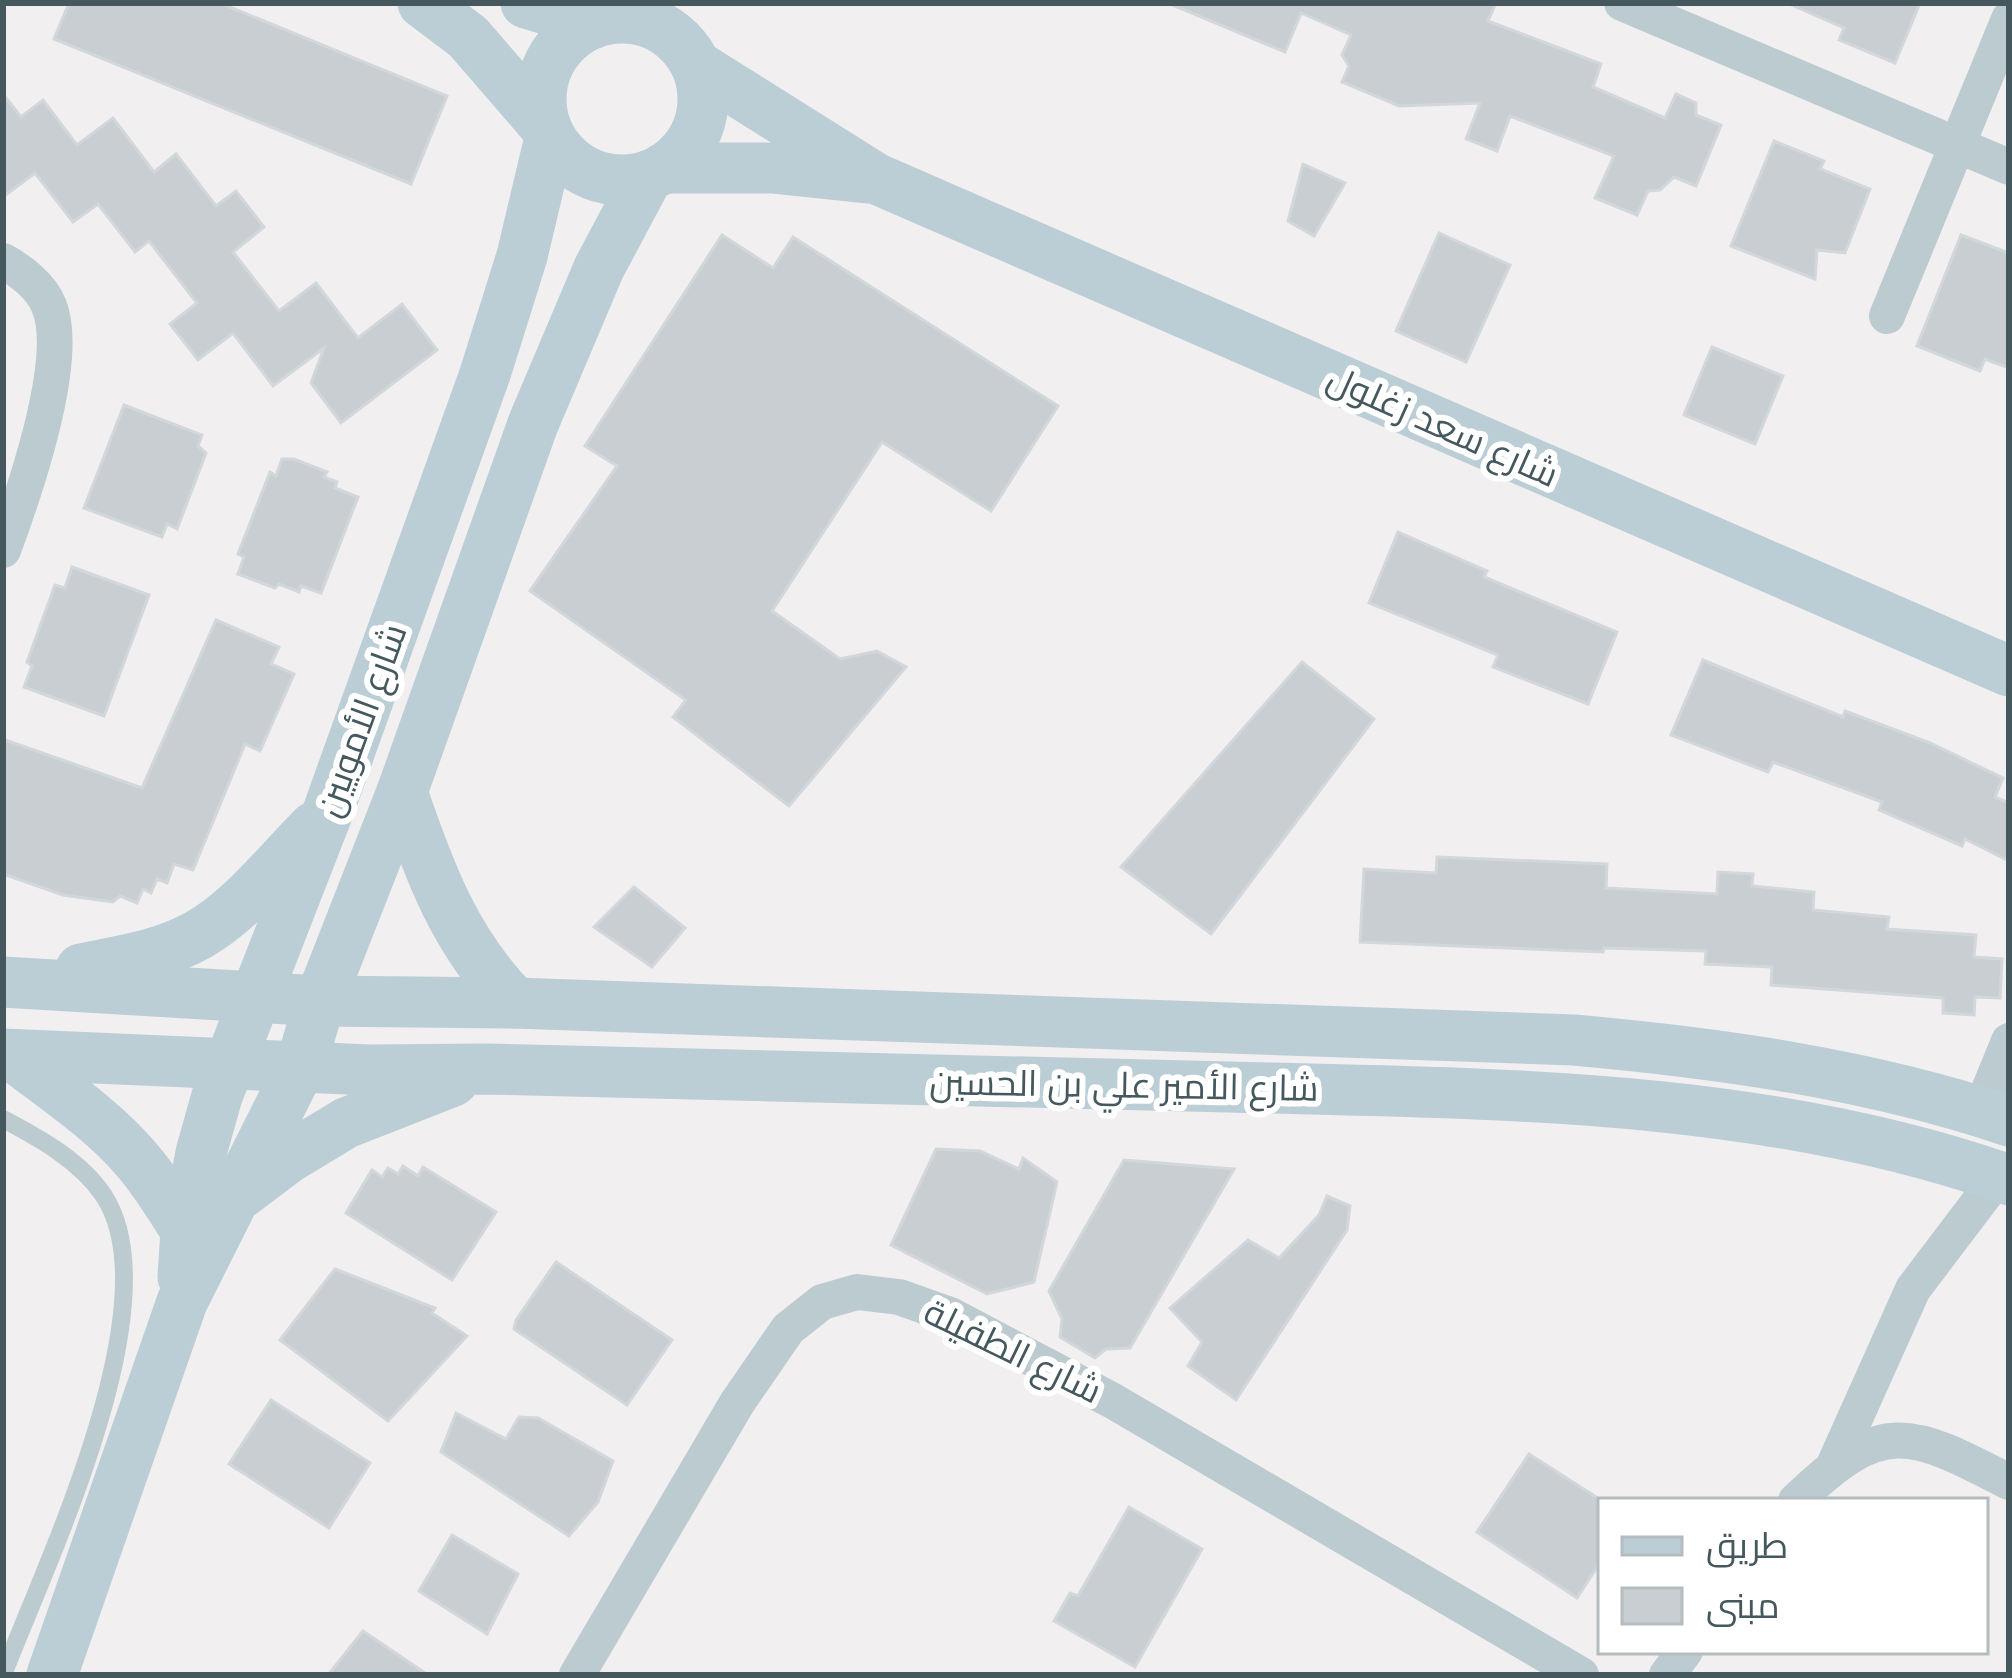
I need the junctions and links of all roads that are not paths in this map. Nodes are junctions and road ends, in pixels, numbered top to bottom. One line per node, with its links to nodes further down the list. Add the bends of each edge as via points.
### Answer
1 (423, 3): 7 (main road, via 467,38)
2 (526, 3): 4 (main road)
3 (1622, 3): 8 (street)
4 (607, 15): 6 (main road); 7 (main road, via 554,53 541,101)
5 (2009, 19): 8 (street)
6 (688, 36): 10 (main road, via 703,112 682,154); 11 (main road, شارع سعد زغلول)
7 (548, 132): 10 (main road, via 568,160 592,175 620,180); 17 (main road, شارع الأمويين, via 485,374)
8 (1958, 145): 9 (street); 13 (street)
9 (2009, 166)
10 (656, 172): 11 (main road, شارع سعد زغلول, via 772,168); 16 (main road, شارع الأمويين, via 626,214 565,344)
11 (878, 179): 15 (main road, شارع سعد زغلول)
12 (3, 261): 14 (street, via 37,287 53,332 45,412)
13 (1887, 316)
14 (3, 550)
15 (2009, 671)
16 (402, 792): 20 (main road, شارع الأمويين); 21 (main road, via 446,910)
17 (327, 814): 18 (main road, via 198,935 135,958); 19 (main road, شارع الأمويين)
18 (11, 982): 19 (main road, شارع الأمير علي بن الحسين)
19 (256, 997): 20 (main road, شارع الأمير علي بن الحسين); 24 (main road, شارع الأمويين)
20 (320, 1000): 21 (main road, شارع الأمير علي بن الحسين); 25 (main road, شارع الأمويين)
21 (515, 1003): 27 (main road, شارع الأمير علي بن الحسين, via 1574,1040 1701,1051)
22 (2009, 1041): 27 (street)
23 (7, 1054): 24 (main road, شارع الأمير علي بن الحسين); 31 (main road, via 112,1135)
24 (230, 1065): 25 (main road, شارع الأمير علي بن الحسين); 31 (main road, شارع الأمويين, via 200,1153)
25 (301, 1065): 26 (main road, شارع الأمير علي بن الحسين); 30 (main road, شارع الأمويين)
26 (486, 1069): 29 (main road, شارع الأمير علي بن الحسين, via 1531,1094 1781,1121); 30 (main road, via 346,1123)
27 (1995, 1117)
28 (3, 1119): 37 (lane, via 56,1149 105,1198 124,1297 99,1423)
29 (2004, 1179): 33 (street, via 1912,1289)
30 (237, 1196): 32 (main road, شارع الأمويين)
31 (186, 1232): 32 (main road, شارع الأمويين)
32 (182, 1302): 38 (main road, شارع الأمويين)
33 (1834, 1463): 34 (street, via 1896,1439 1943,1448); 35 (street)
34 (2009, 1482)
35 (1799, 1498)
36 (595, 1669): 39 (street, شارع الطفيلة, via 737,1403 788,1329 822,1302 857,1292 950,1315 1114,1401)
37 (4, 1675)
38 (52, 1675)
39 (1581, 1675)

